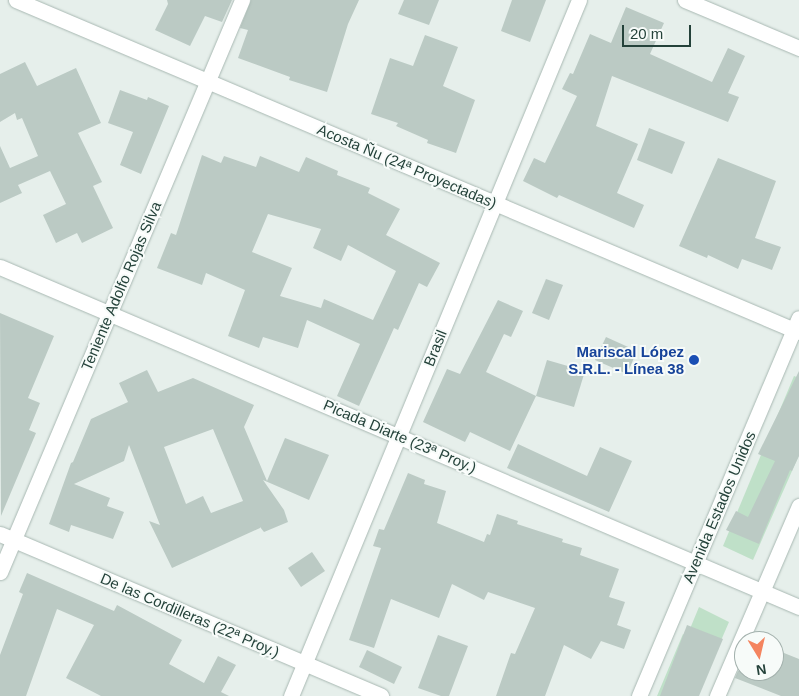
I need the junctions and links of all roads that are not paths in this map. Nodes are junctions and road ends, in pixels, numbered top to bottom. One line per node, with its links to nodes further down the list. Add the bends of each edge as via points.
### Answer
1 (16, 0): 6 (street, Acosta Ñu (24ª Proyectadas))
2 (242, 0): 6 (street, Teniente Adolfo Rojas Silva)
3 (579, 0): 7 (street, Brasil)
4 (685, 0): 5 (street)
5 (799, 48)
6 (208, 82): 7 (street, Acosta Ñu (24ª Proyectadas)); 9 (street, Teniente Adolfo Rojas Silva)
7 (494, 203): 10 (street, Acosta Ñu (24ª Proyectadas)); 11 (street, Brasil)
8 (0, 267): 9 (street, Picada Diarte (23ª Proy.))
9 (110, 313): 11 (street, Picada Diarte (23ª Proy.)); 13 (street, Teniente Adolfo Rojas Silva)
10 (797, 327): 14 (street, Avenida Estados Unidos)
11 (399, 436): 14 (street, Picada Diarte (23ª Proy.)); 18 (street, Brasil)
12 (799, 506): 16 (street)
13 (7, 536): 15 (street, Teniente Adolfo Rojas Silva); 18 (street, De las Cordilleras (22ª Proy.))
14 (695, 563): 16 (street, Picada Diarte (23ª Proy.)); 21 (street, Avenida Estados Unidos)
15 (0, 572)
16 (762, 591): 17 (street, Picada Diarte (23ª Proy.)); 22 (street)
17 (799, 607)
18 (305, 664): 19 (street, Brasil); 20 (street, De las Cordilleras (22ª Proy.))
19 (291, 696)
20 (380, 696)
21 (639, 696)
22 (717, 696)

